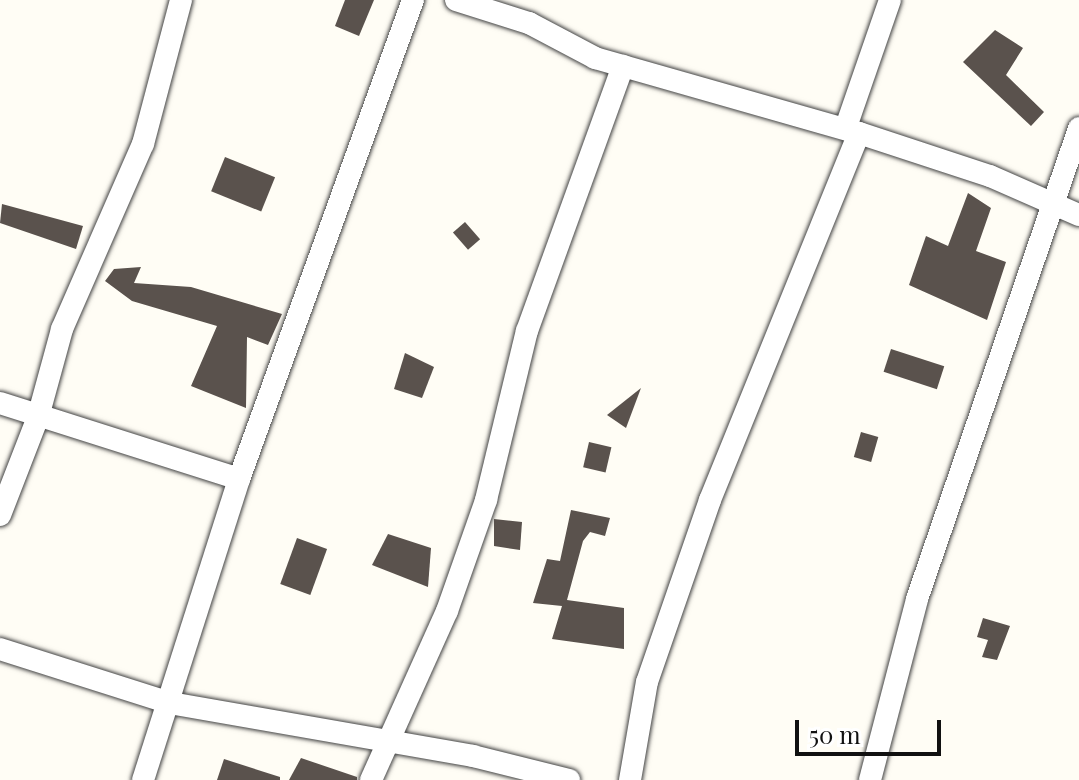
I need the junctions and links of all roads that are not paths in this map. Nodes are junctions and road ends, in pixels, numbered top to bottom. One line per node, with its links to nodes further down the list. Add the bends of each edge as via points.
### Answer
1 (181, 0): 11 (street, via 143,144 62,329)
2 (413, 0): 12 (street)
3 (456, 0): 5 (street, via 529,23)
4 (890, 0): 7 (street)
5 (623, 66): 7 (street); 16 (street, via 527,331 476,528 426,662)
6 (1079, 128): 8 (street)
7 (852, 130): 8 (street); 20 (street, via 710,500 647,682)
8 (1053, 203): 9 (street); 21 (street, via 917,599)
9 (1079, 215)
10 (0, 403): 11 (street)
11 (38, 417): 12 (street); 13 (street)
12 (239, 479): 15 (street)
13 (0, 515)
14 (0, 649): 15 (street)
15 (170, 703): 16 (street); 17 (street)
16 (385, 743): 18 (street); 19 (street, via 473,756)
17 (143, 780)
18 (371, 780)
19 (569, 780)
20 (630, 780)
21 (870, 780)

